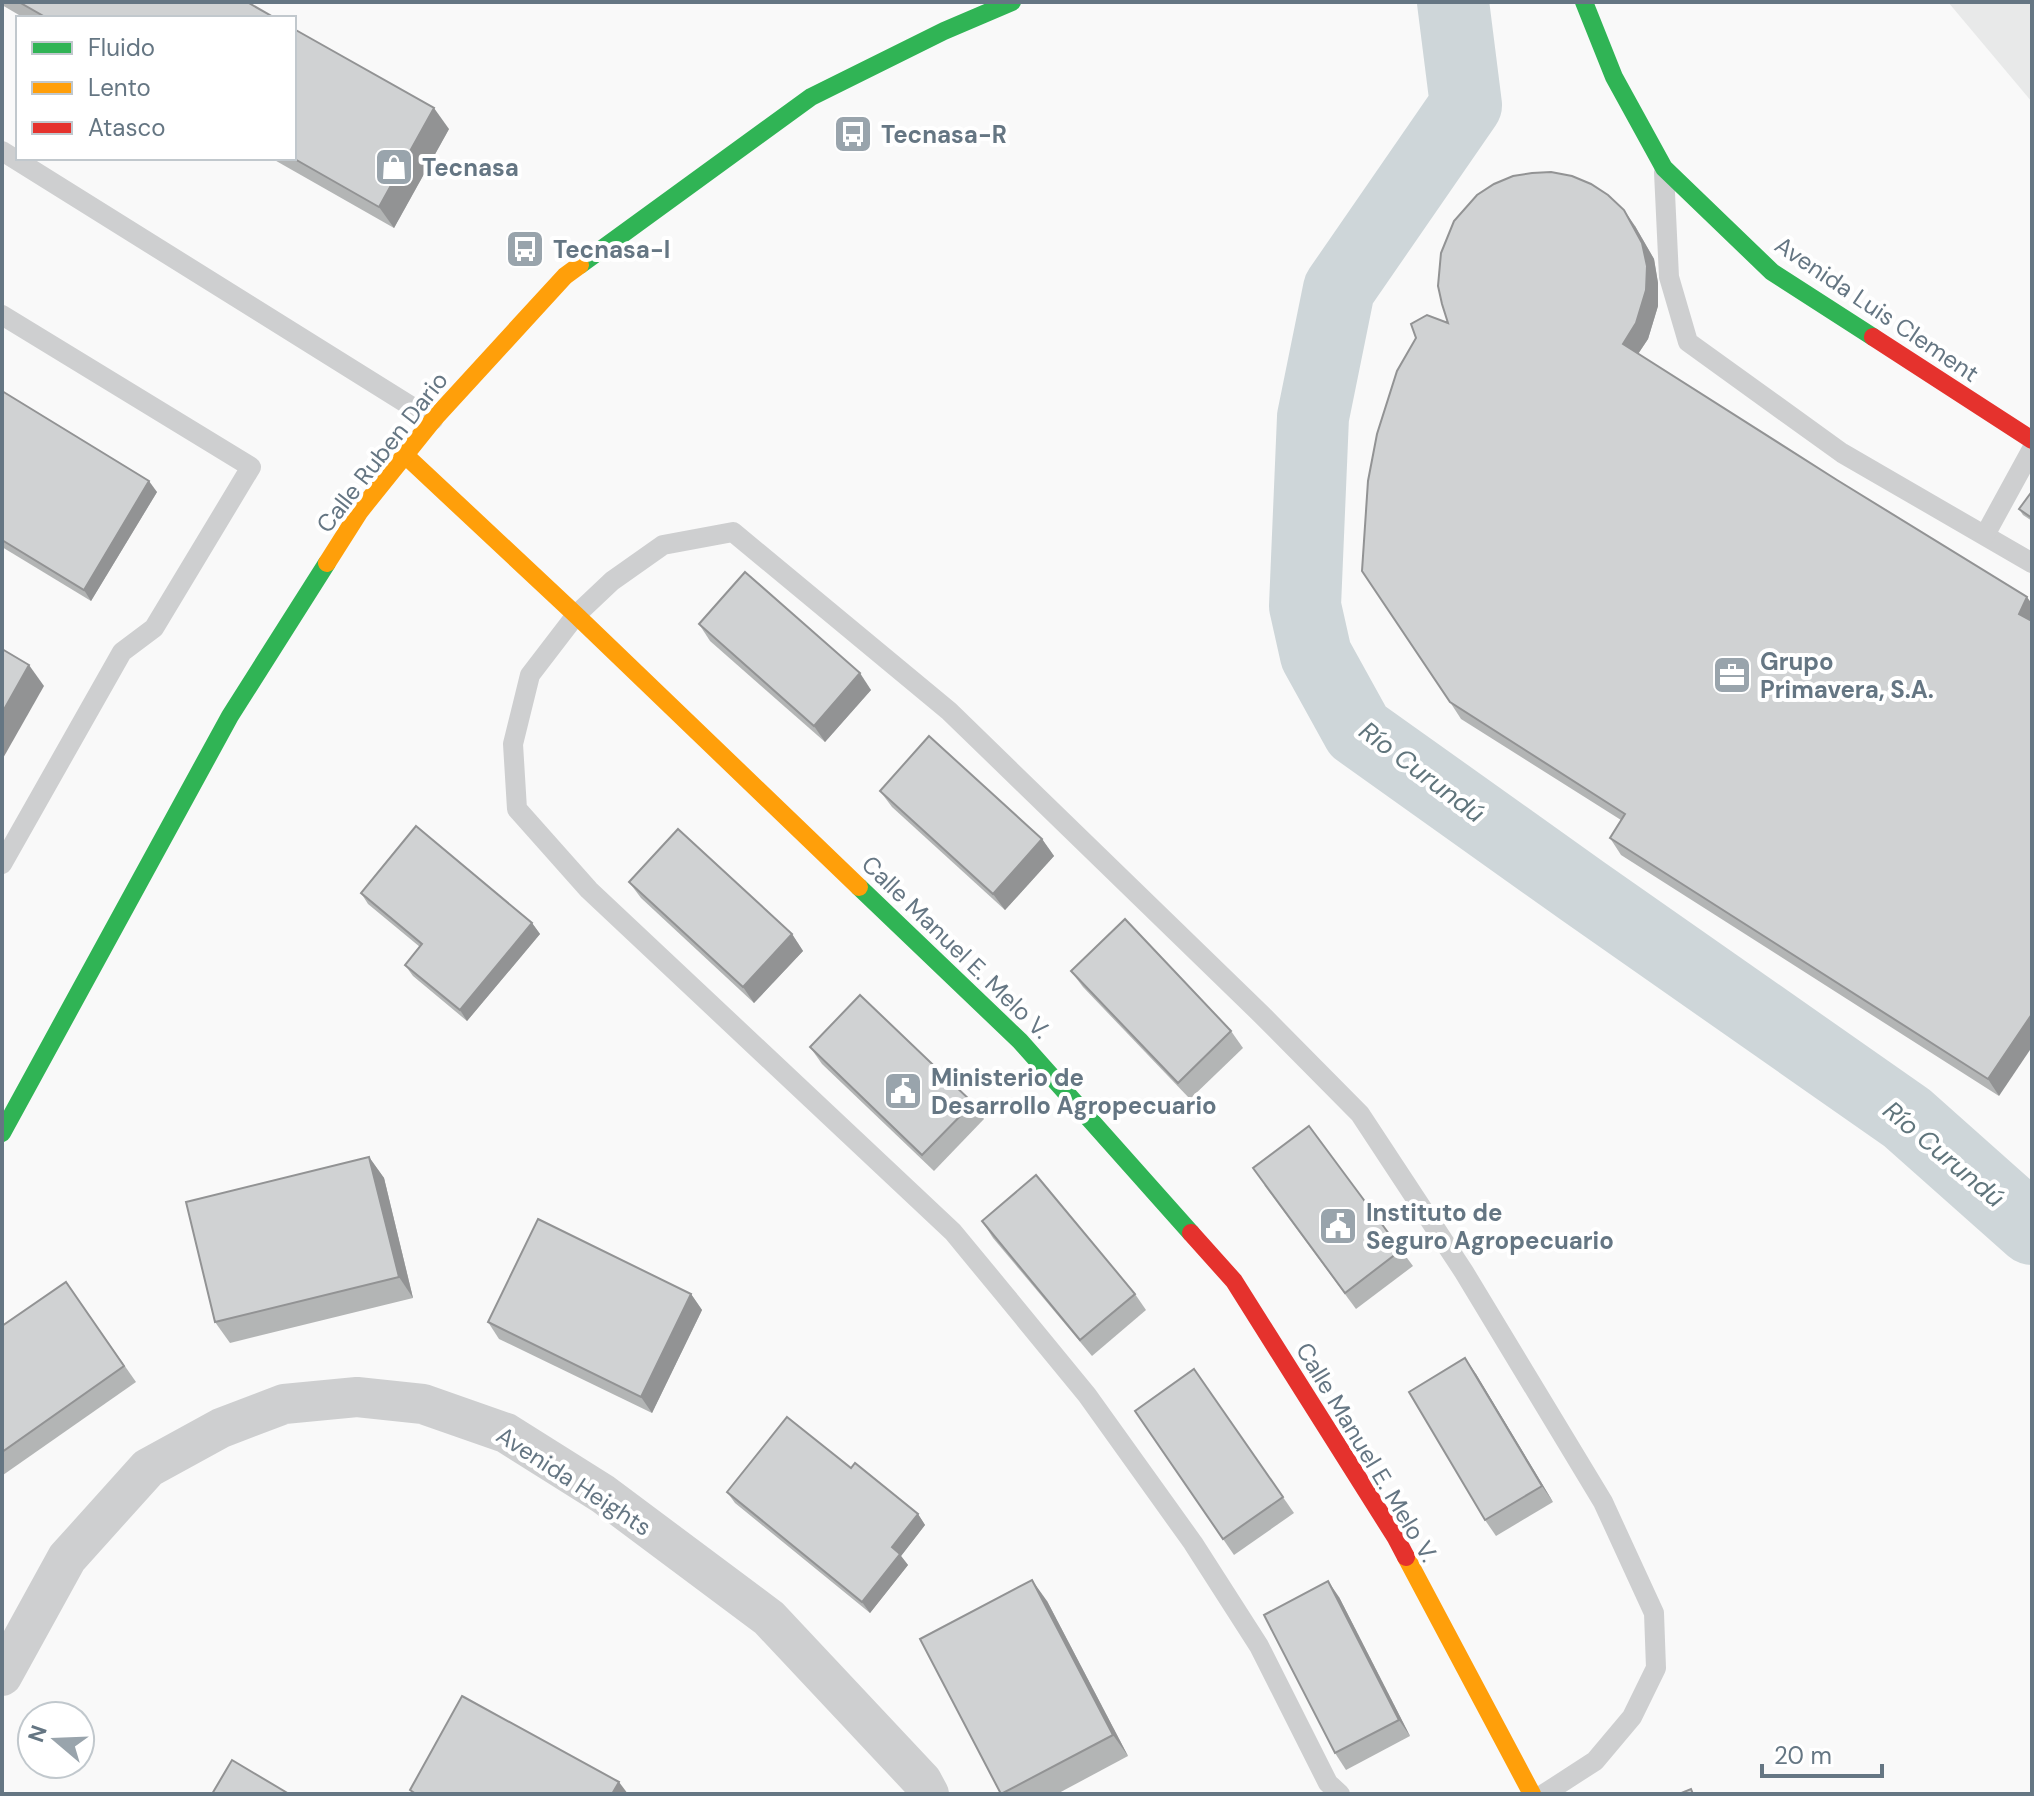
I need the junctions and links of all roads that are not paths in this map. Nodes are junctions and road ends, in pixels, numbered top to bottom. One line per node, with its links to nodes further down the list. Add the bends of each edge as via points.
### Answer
1 (1012, 2): 6 (street, Calle Ruben Dario, via 811,97 565,276)
2 (1584, 2): 4 (street, Avenida Luis Clement, via 1614,77)
3 (16, 160): 6 (lane)
4 (1664, 168): 7 (street, Avenida Luis Clement, via 1772,272); 10 (lane, via 1669,277 1688,342 1842,453)
5 (2, 315): 13 (lane, via 251,467 154,628 122,652)
6 (433, 420): 9 (street, Calle Ruben Dario)
7 (2032, 440)
8 (2032, 449): 10 (lane)
9 (405, 455): 12 (street, Calle Manuel E. Melo V.); 14 (street, Calle Ruben Dario, via 360,511 230,716)
10 (1985, 535): 11 (lane)
11 (2032, 563)
12 (576, 615): 17 (lane, via 530,675 513,744 517,809 589,890 971,1253 1087,1395 1193,1543 1259,1646 1328,1783); 18 (street, Calle Manuel E. Melo V., via 1020,1041 1234,1281 1396,1538); 19 (lane, via 663,545 733,532 949,711 1360,1114 1464,1272 1603,1502 1654,1613 1656,1668 1632,1717 1595,1761)
13 (2, 864)
14 (2, 1133)
15 (2, 1676): 16 (street, Avenida Heights, via 67,1558 148,1468 221,1428 284,1404 357,1397 423,1404 506,1433 603,1494 769,1618)
16 (929, 1794)
17 (1340, 1794)
18 (1532, 1794)
19 (1544, 1794)

